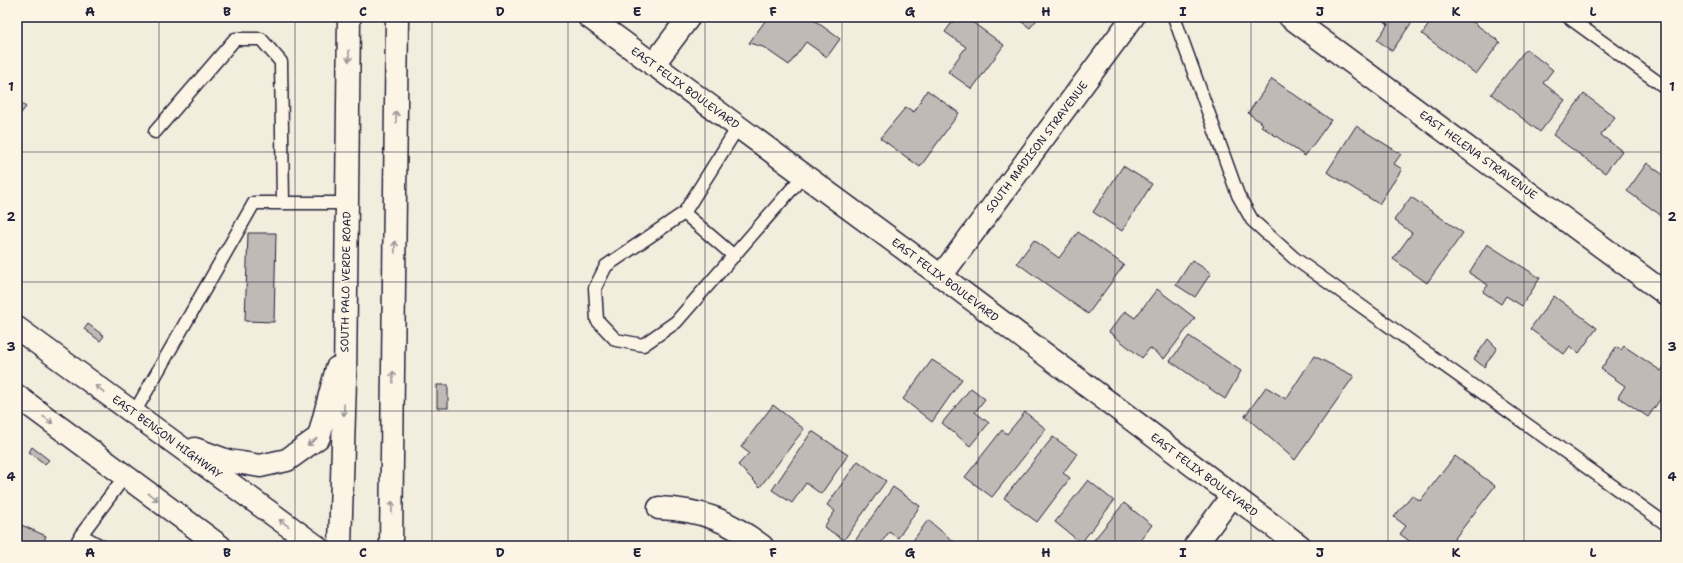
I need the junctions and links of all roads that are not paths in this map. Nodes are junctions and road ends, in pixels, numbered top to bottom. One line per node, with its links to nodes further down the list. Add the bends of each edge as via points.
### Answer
1 (349, 17): 15 (main road, SOUTH PALO VERDE ROAD, one-way to 15)
2 (397, 17): 35 (main road, one-way to 2)
3 (589, 17): 9 (main road, EAST FELIX BOULEVARD)
4 (689, 17): 9 (main road)
5 (1133, 17): 18 (main road, SOUTH MADISON STRAVENUE)
6 (1174, 17): 28 (lane, via 1238,195 1252,220 1294,258)
7 (1290, 17): 19 (main road, EAST HELENA STRAVENUE)
8 (1568, 17): 10 (lane)
9 (653, 65): 11 (main road, EAST FELIX BOULEVARD)
10 (1666, 88)
11 (738, 127): 13 (main road, EAST FELIX BOULEVARD); 16 (lane)
12 (155, 132): 14 (lane, via 235,39 261,38 281,62)
13 (804, 175): 17 (lane); 18 (main road, EAST FELIX BOULEVARD)
14 (283, 203): 15 (lane); 23 (lane, via 254,203)
15 (347, 203): 21 (main road, SOUTH PALO VERDE ROAD)
16 (684, 212): 17 (lane); 17 (lane, via 606,266 595,288 597,320 616,340 643,346 676,322)
17 (734, 256)
18 (941, 276): 26 (main road, EAST FELIX BOULEVARD)
19 (1666, 294)
20 (17, 328): 23 (main road, EAST BENSON HIGHWAY, one-way to 20)
21 (345, 340): 24 (main road, one-way to 24, via 318,436 287,460 260,466 228,461); 34 (main road, SOUTH PALO VERDE ROAD, one-way to 34)
22 (17, 396): 25 (main road, one-way to 25)
23 (134, 413): 24 (main road, EAST BENSON HIGHWAY)
24 (168, 438): 33 (main road, EAST BENSON HIGHWAY, one-way to 24)
25 (125, 476): 29 (lane); 32 (main road, one-way to 32)
26 (1232, 496): 37 (main road); 38 (main road, EAST FELIX BOULEVARD)
27 (659, 508): 36 (main road, via 701,513 722,520 740,529)
28 (1666, 524)
29 (81, 535): 30 (lane); 31 (lane)
30 (75, 546)
31 (101, 546)
32 (220, 546)
33 (316, 546)
34 (340, 546)
35 (392, 546)
36 (762, 546)
37 (1195, 546)
38 (1300, 546)

